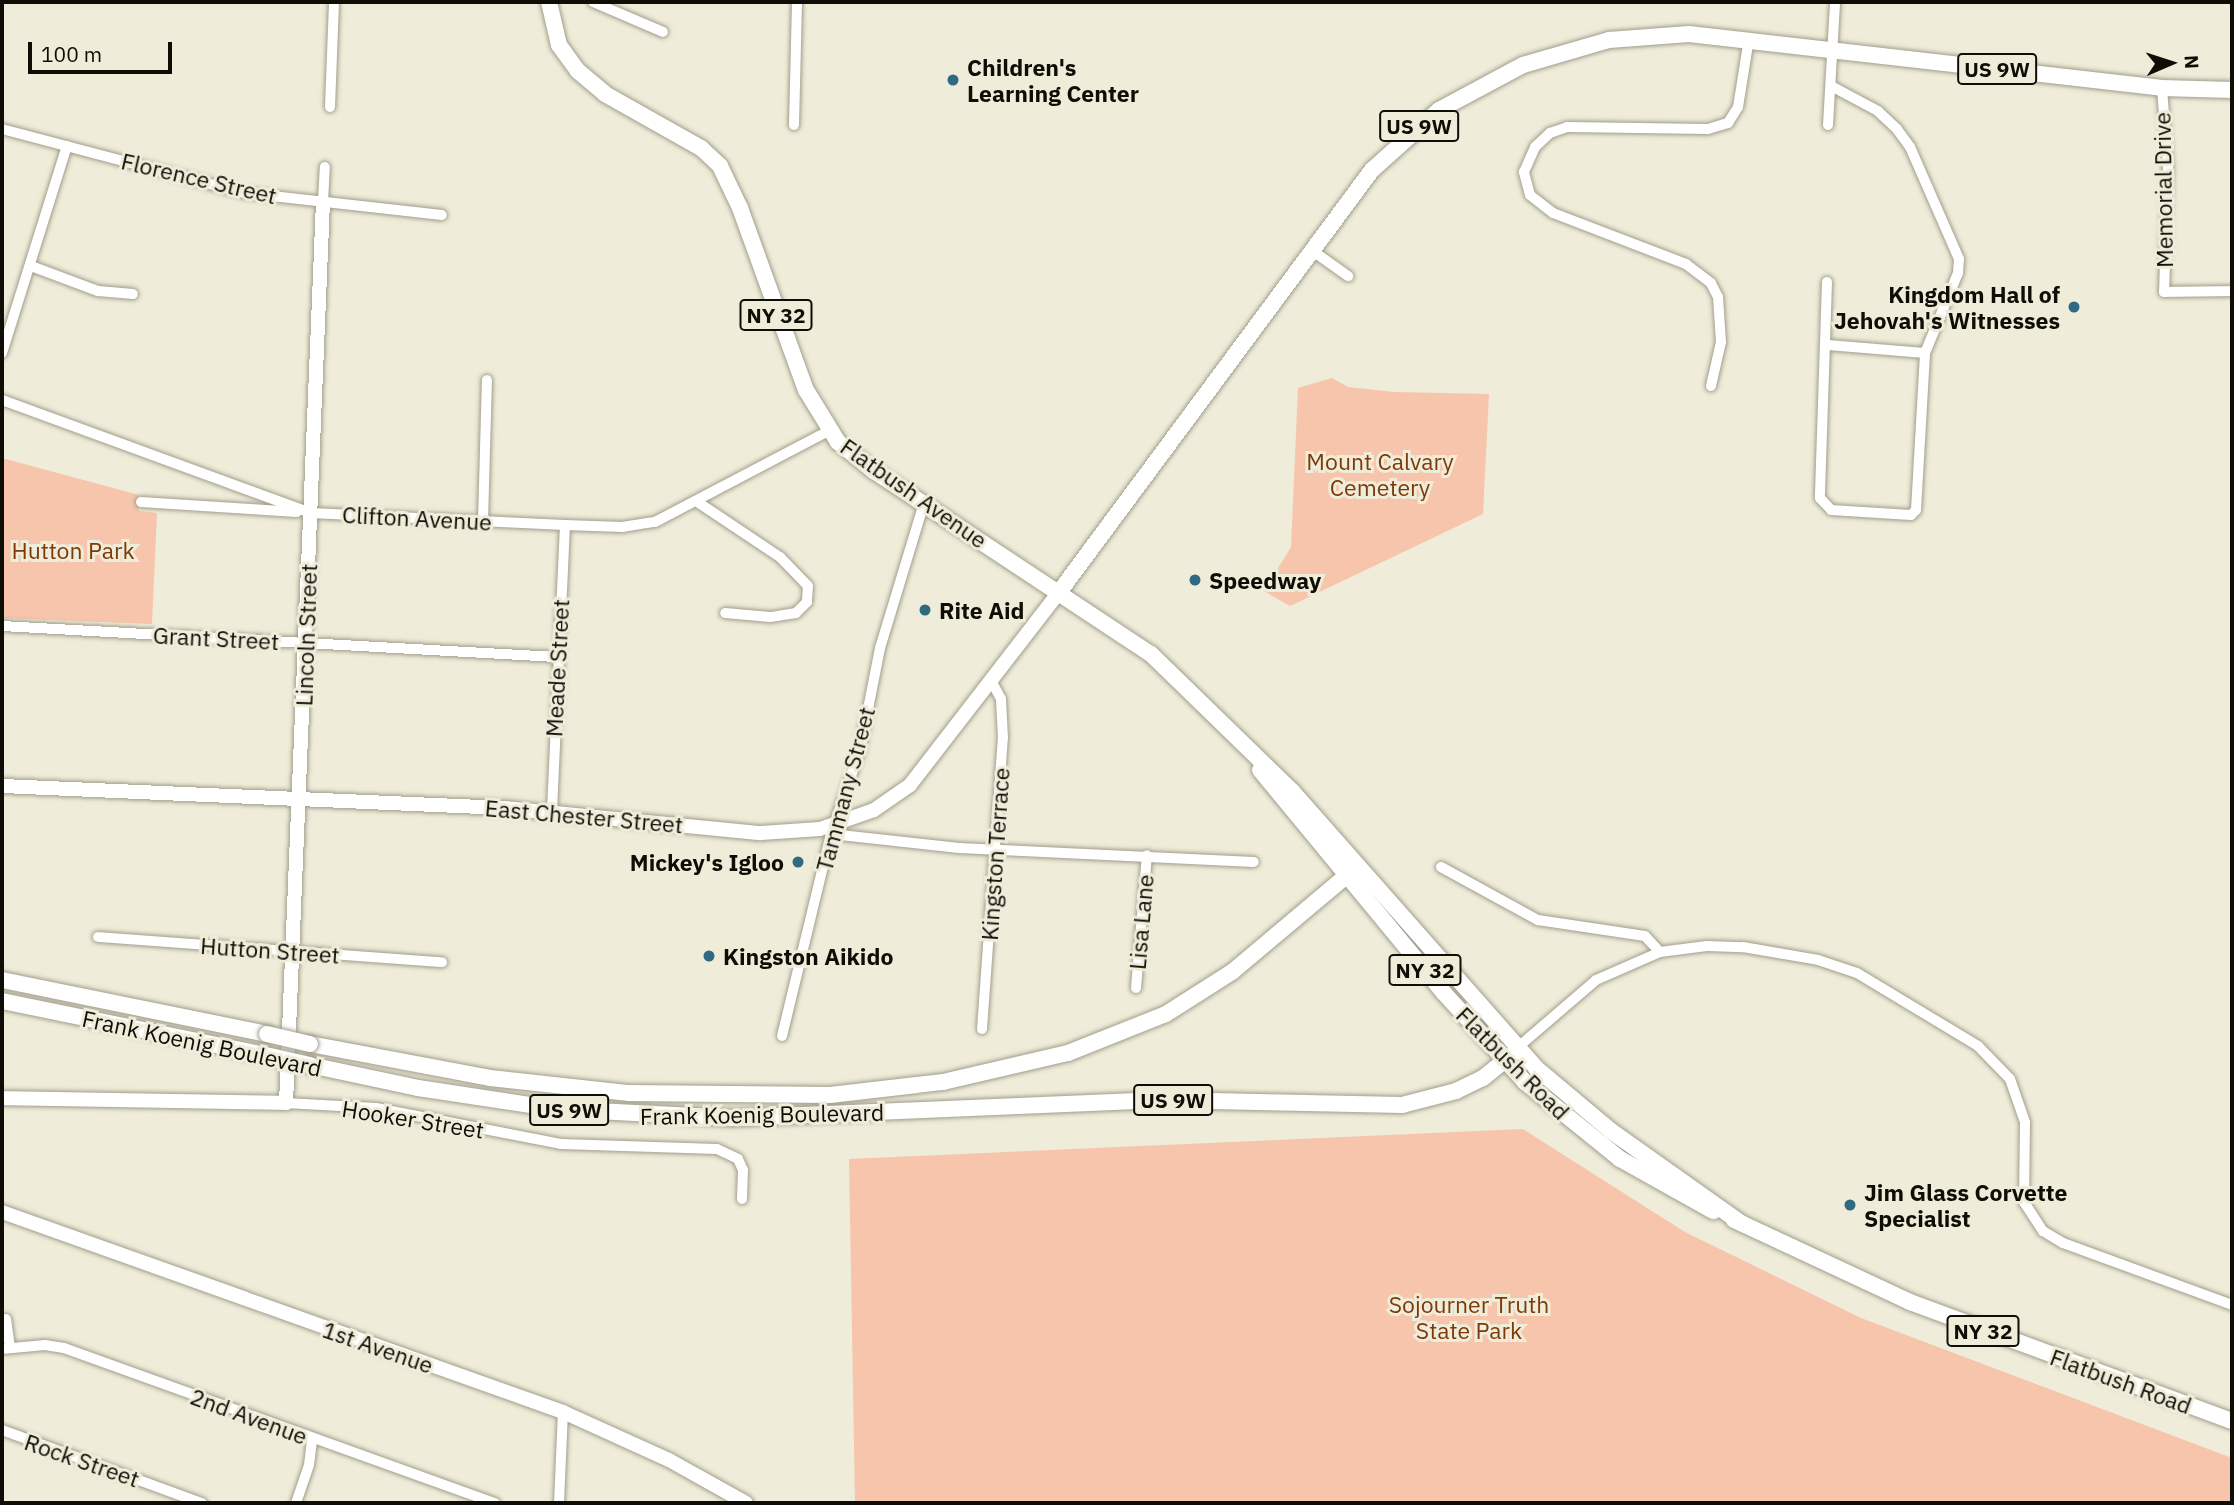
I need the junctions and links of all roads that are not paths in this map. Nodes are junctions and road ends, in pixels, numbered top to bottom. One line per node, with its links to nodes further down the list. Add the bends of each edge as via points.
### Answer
1 (334, 2): 12 (street)
2 (549, 2): 32 (main road, Flatbush Avenue / NY 32, via 559,45 578,71 612,98 701,148 720,166 740,208 793,357)
3 (593, 2): 6 (street)
4 (797, 2): 13 (street)
5 (1835, 2): 8 (street)
6 (663, 32)
7 (1749, 38): 8 (main road, US 9W); 20 (main road, US 9W, via 1689,34 1620,38 1566,50 1500,75 1459,97 1404,138 1372,170); 30 (street, via 1738,107 1728,122 1708,129 1567,127 1550,133 1535,147 1524,172 1530,195 1553,213 1686,264 1711,283 1718,297 1721,342)
8 (1833, 49): 9 (street); 10 (main road, US 9W)
9 (1833, 87): 14 (street); 28 (street, via 1878,111 1897,129 1949,230 1959,259 1958,273)
10 (2162, 88): 11 (main road, US 9W); 24 (street, Memorial Drive, via 2168,167 2164,292)
11 (2232, 90)
12 (330, 107)
13 (793, 125)
14 (1828, 125)
15 (2, 129): 16 (street, Florence Street)
16 (67, 146): 18 (street, Florence Street, via 245,193); 21 (street)
17 (324, 167): 18 (street, Lincoln Street)
18 (323, 202): 19 (street, Florence Street); 36 (street, Lincoln Street)
19 (442, 215)
20 (1310, 249): 22 (street); 39 (main road, US 9W)
21 (31, 266): 25 (street, via 98,291); 27 (street)
22 (1348, 276)
23 (1827, 282): 26 (street)
24 (2232, 291)
25 (132, 293)
26 (1828, 345): 28 (street); 28 (street, via 1820,498 1831,510 1864,513 1911,515 1916,510)
27 (2, 352)
28 (1925, 353)
29 (487, 380): 37 (street)
30 (1711, 386)
31 (2, 400): 36 (street, Clifton Avenue)
32 (828, 431): 33 (street, Clifton Avenue); 35 (main road, Flatbush Avenue / NY 32, via 862,462)
33 (696, 501): 38 (street, Clifton Avenue, via 636,526); 40 (street, via 780,557 808,586 804,607 786,616)
34 (141, 502): 36 (street)
35 (924, 503): 39 (main road, Flatbush Avenue / NY 32); 50 (street, Tammany Street, via 880,648 860,750)
36 (311, 513): 37 (street, Clifton Avenue); 43 (street, Lincoln Street)
37 (483, 521): 38 (street, Clifton Avenue)
38 (565, 525): 44 (street, Meade Street)
39 (1059, 591): 42 (main road, Flatbush Avenue); 45 (street, East Chester Street)
40 (725, 613)
41 (2, 626): 43 (street, Grant Street)
42 (1134, 641): 46 (main road, Flatbush Road)
43 (307, 642): 44 (street, Grant Street); 48 (street, Lincoln Street)
44 (556, 657): 49 (street, Meade Street)
45 (992, 682): 50 (street, East Chester Street, via 910,786); 51 (street, Kingston Terrace, via 1003,719)
46 (1221, 722): 55 (main road, Flatbush Road); 56 (main road, Flatbush Road, via 1275,772)
47 (2, 786): 48 (street, East Chester Street)
48 (300, 800): 49 (street, East Chester Street); 58 (street, Lincoln Street)
49 (552, 811): 50 (street, East Chester Street, via 761,833)
50 (832, 830): 51 (street, East Chester Street); 65 (street, Tammany Street)
51 (996, 849): 52 (street, East Chester Street); 64 (street, Kingston Terrace)
52 (1147, 855): 53 (street, East Chester Street); 62 (street, Lisa Lane)
53 (1254, 862)
54 (1441, 867): 59 (street, via 1538,920 1644,936)
55 (1346, 876): 56 (main road); 61 (main road, Frank Koenig Boulevard / US 9W, bridge, via 1232,972 1166,1014 1068,1053 943,1083 830,1095 617,1093 455,1073); 67 (main road, Flatbush Road / NY 32)
56 (1367, 876): 66 (main road, Flatbush Road)
57 (98, 937): 58 (street, Hutton Street)
58 (293, 952): 60 (street, Hutton Street); 69 (street, Lincoln Street)
59 (1660, 952): 66 (street, via 1596,980); 73 (street, via 1743,947 1818,960 1891,992 1978,1046 2010,1079 2025,1122 2024,1202 2043,1231 2063,1243)
60 (442, 962)
61 (2, 980)
62 (1136, 988)
63 (2, 1001): 67 (main road, Frank Koenig Boulevard / US 9W, bridge, via 523,1105 616,1114 733,1118 1167,1100 1402,1105 1457,1091)
64 (982, 1029)
65 (782, 1036)
66 (1517, 1048): 67 (main road, Frank Koenig Boulevard / US 9W); 72 (main road, Flatbush Road / NY 32, via 1592,1116)
67 (1505, 1062): 72 (main road, Flatbush Road / NY 32, via 1561,1114 1620,1159 1685,1198)
68 (2, 1098): 69 (street, Hooker Street)
69 (286, 1103): 70 (street, Hooker Street, via 376,1108 561,1144 717,1149 738,1159 743,1170)
70 (742, 1199)
71 (2, 1212): 76 (street, 1st Avenue)
72 (1741, 1223): 77 (main road, Flatbush Road / NY 32, via 1919,1306)
73 (2232, 1305)
74 (6, 1319): 75 (street)
75 (6, 1348): 79 (street, 2nd Avenue, via 64,1348)
76 (563, 1412): 83 (street); 84 (street, 1st Avenue, via 669,1460)
77 (2232, 1421)
78 (2, 1430): 80 (street, Rock Street)
79 (312, 1439): 81 (street); 82 (street, 2nd Avenue)
80 (202, 1503)
81 (296, 1503)
82 (495, 1503)
83 (559, 1503)
84 (746, 1503)

